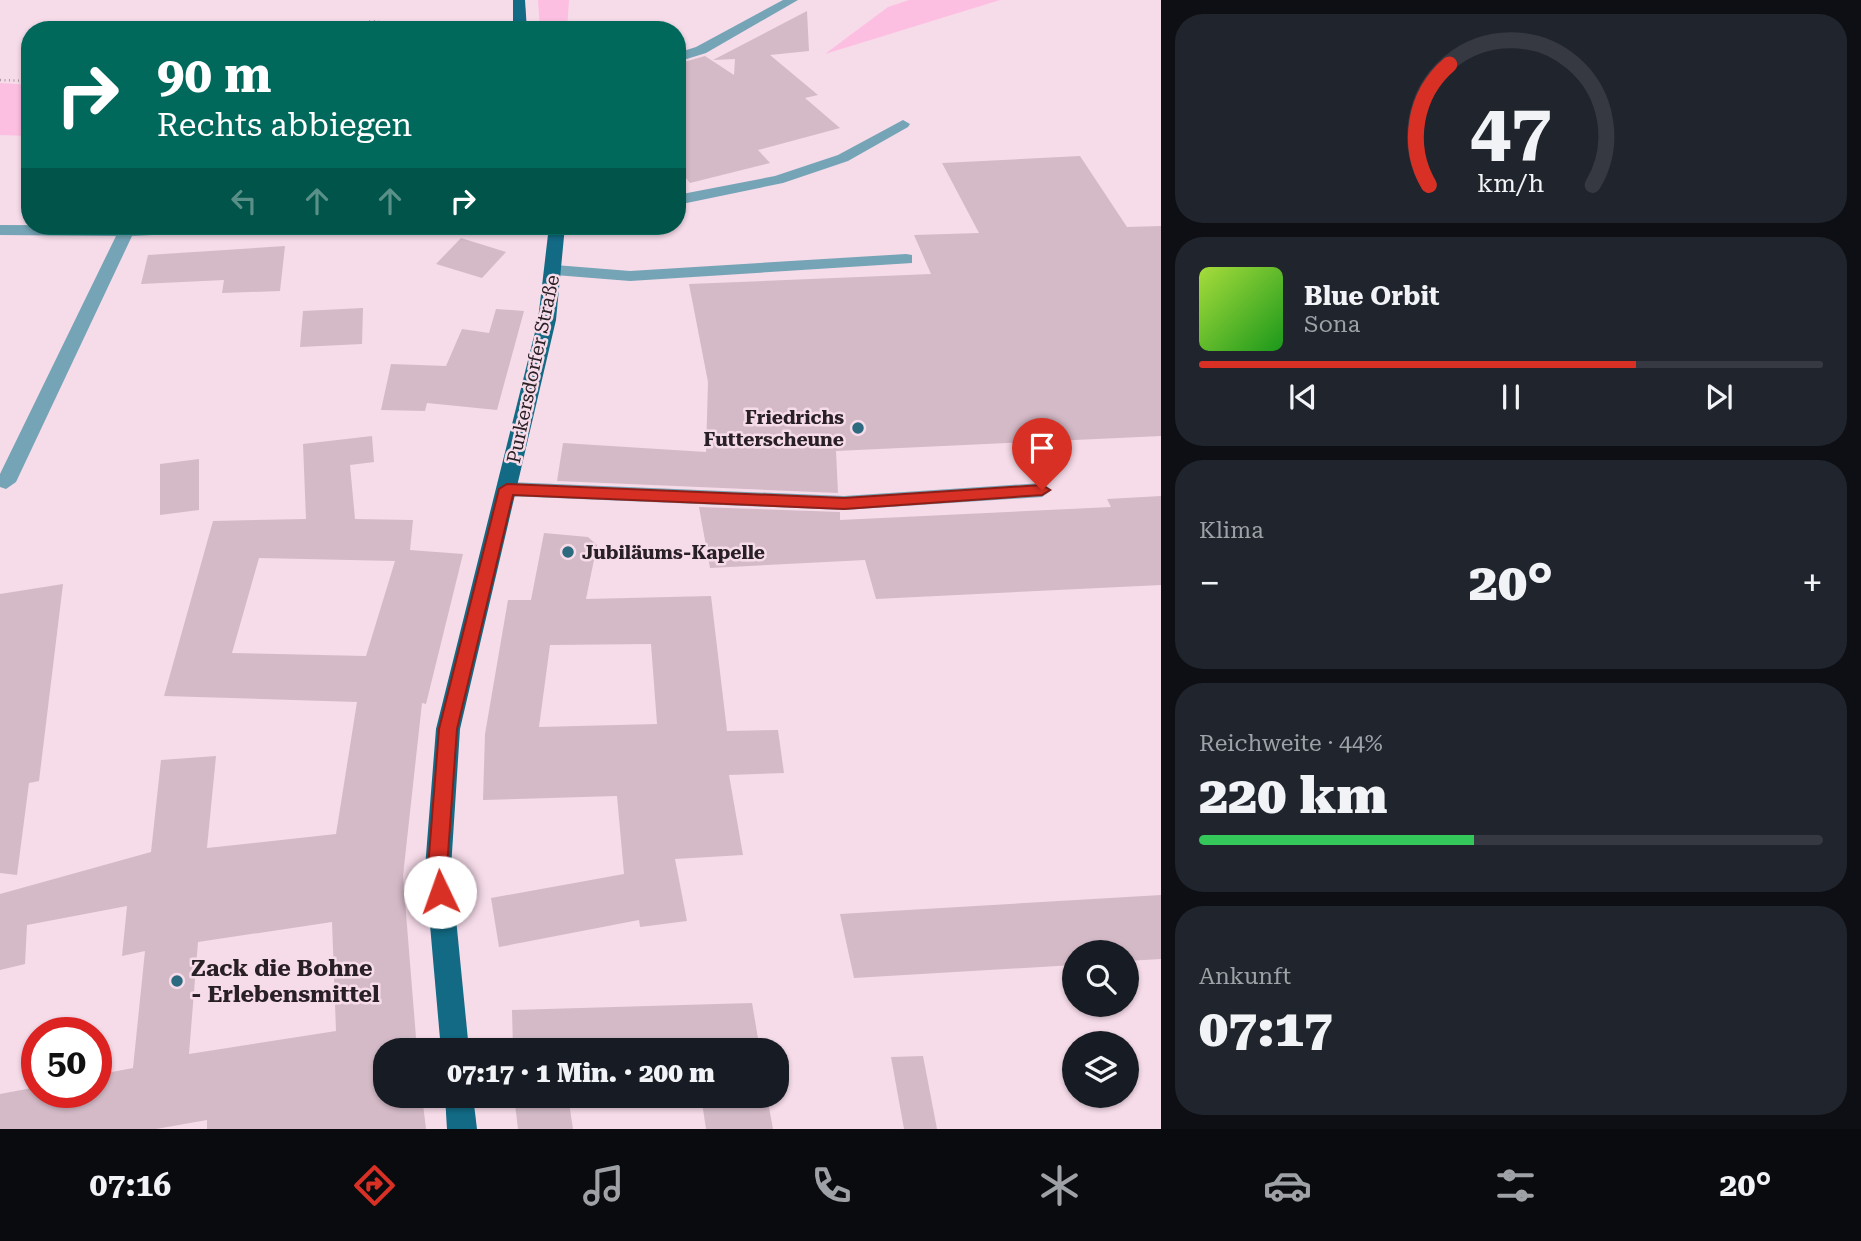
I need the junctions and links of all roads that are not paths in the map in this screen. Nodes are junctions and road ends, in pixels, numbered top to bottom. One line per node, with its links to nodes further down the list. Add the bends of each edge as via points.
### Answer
1 (519, 0): 3 (main road)
2 (792, 0): 4 (street)
3 (520, 21)
4 (686, 55)
5 (903, 124): 6 (street, via 843,158 778,180)
6 (686, 198)
7 (0, 230): 8 (street)
8 (21, 230)
9 (124, 235): 13 (street)
10 (557, 235): 12 (main road, Purkersdorfer Straße)
11 (906, 259): 12 (street, via 630,276)
12 (555, 270): 14 (main road, Purkersdorfer Straße)
13 (6, 482)
14 (507, 489): 15 (street, via 844,503); 16 (main road, Purkersdorfer Straße, via 448,729 438,868)
15 (1042, 490)
16 (455, 1038)
17 (460, 1108): 18 (main road)
18 (462, 1129)

